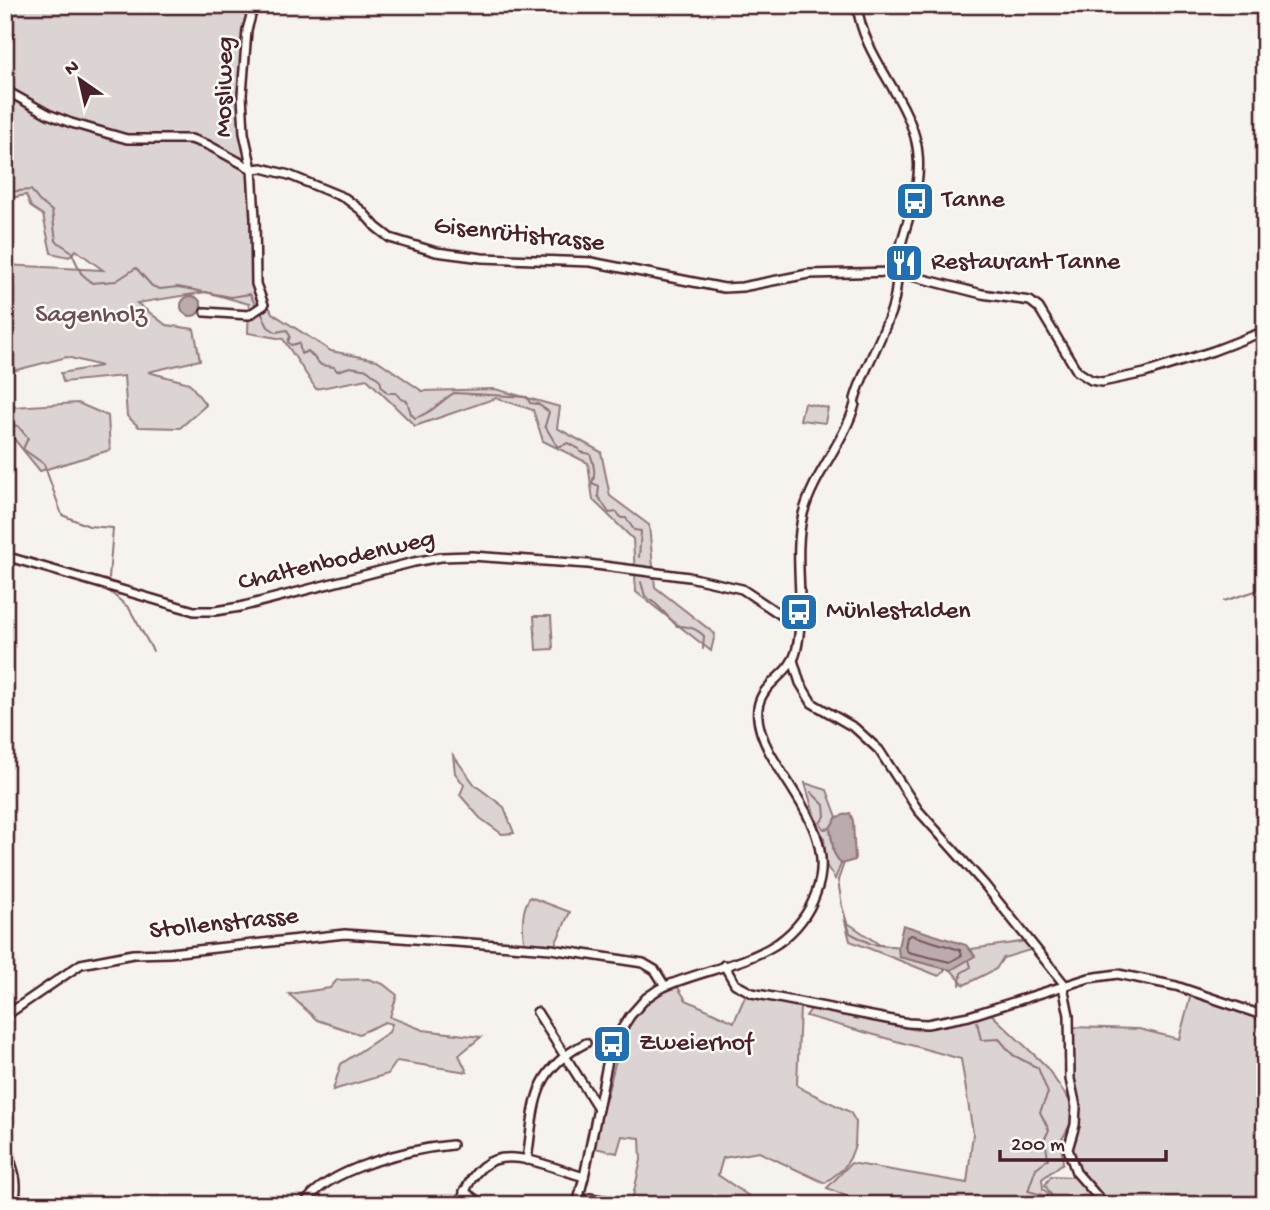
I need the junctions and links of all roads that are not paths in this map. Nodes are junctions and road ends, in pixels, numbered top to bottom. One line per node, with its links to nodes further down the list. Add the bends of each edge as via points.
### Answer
1 (254, 5): 4 (street, Mosliweg, via 243,62 244,133)
2 (857, 5): 5 (street, via 869,48 914,136 919,167)
3 (5, 90): 4 (street, Gisenrütistrasse, via 60,119 127,139 191,139)
4 (251, 169): 5 (street, Gisenrütistrasse, via 289,175 345,198 390,238 436,252 591,262 724,288 808,274); 6 (street, Mosliweg, via 256,284 264,305 249,315)
5 (897, 272): 7 (street, Gisenrütistrasse, via 1030,302 1039,308 1077,371 1102,382); 9 (street, via 893,307 803,513)
6 (205, 312)
7 (1265, 331)
8 (5, 556): 9 (street, Chaltenbodenweg, via 194,611 240,607 441,557 588,564 742,589)
9 (799, 627): 10 (street)
10 (793, 660): 11 (street, via 762,694 758,722 768,749 817,834 822,874 812,904 794,929 769,948); 12 (street, via 812,702 855,728 879,750 919,810)
11 (724, 965): 12 (street, via 735,984 752,993 908,1023 969,1016); 13 (street)
12 (1064, 985): 16 (street, via 1102,975 1135,976); 33 (street, via 1076,1107 1068,1149 1076,1172)
13 (665, 986): 15 (street, Stollenstrasse, via 643,962 551,949 345,934 81,964); 19 (street, via 646,998 618,1031)
14 (537, 1012): 18 (street)
15 (5, 1016)
16 (1265, 1016)
17 (586, 1043): 18 (street)
18 (564, 1054): 19 (street); 22 (street, via 542,1080)
19 (598, 1108): 23 (street)
20 (5, 1145): 28 (street, via 18,1178)
21 (452, 1145): 29 (street, via 350,1169 318,1189)
22 (527, 1160): 23 (street); 24 (street, via 489,1160 476,1170)
23 (584, 1177): 32 (street)
24 (464, 1191): 30 (street); 31 (street)
25 (590, 1198): 26 (street)
26 (608, 1203): 27 (street)
27 (623, 1204)
28 (13, 1205)
29 (304, 1205)
30 (460, 1205)
31 (483, 1205)
32 (577, 1205)
33 (1105, 1205)

